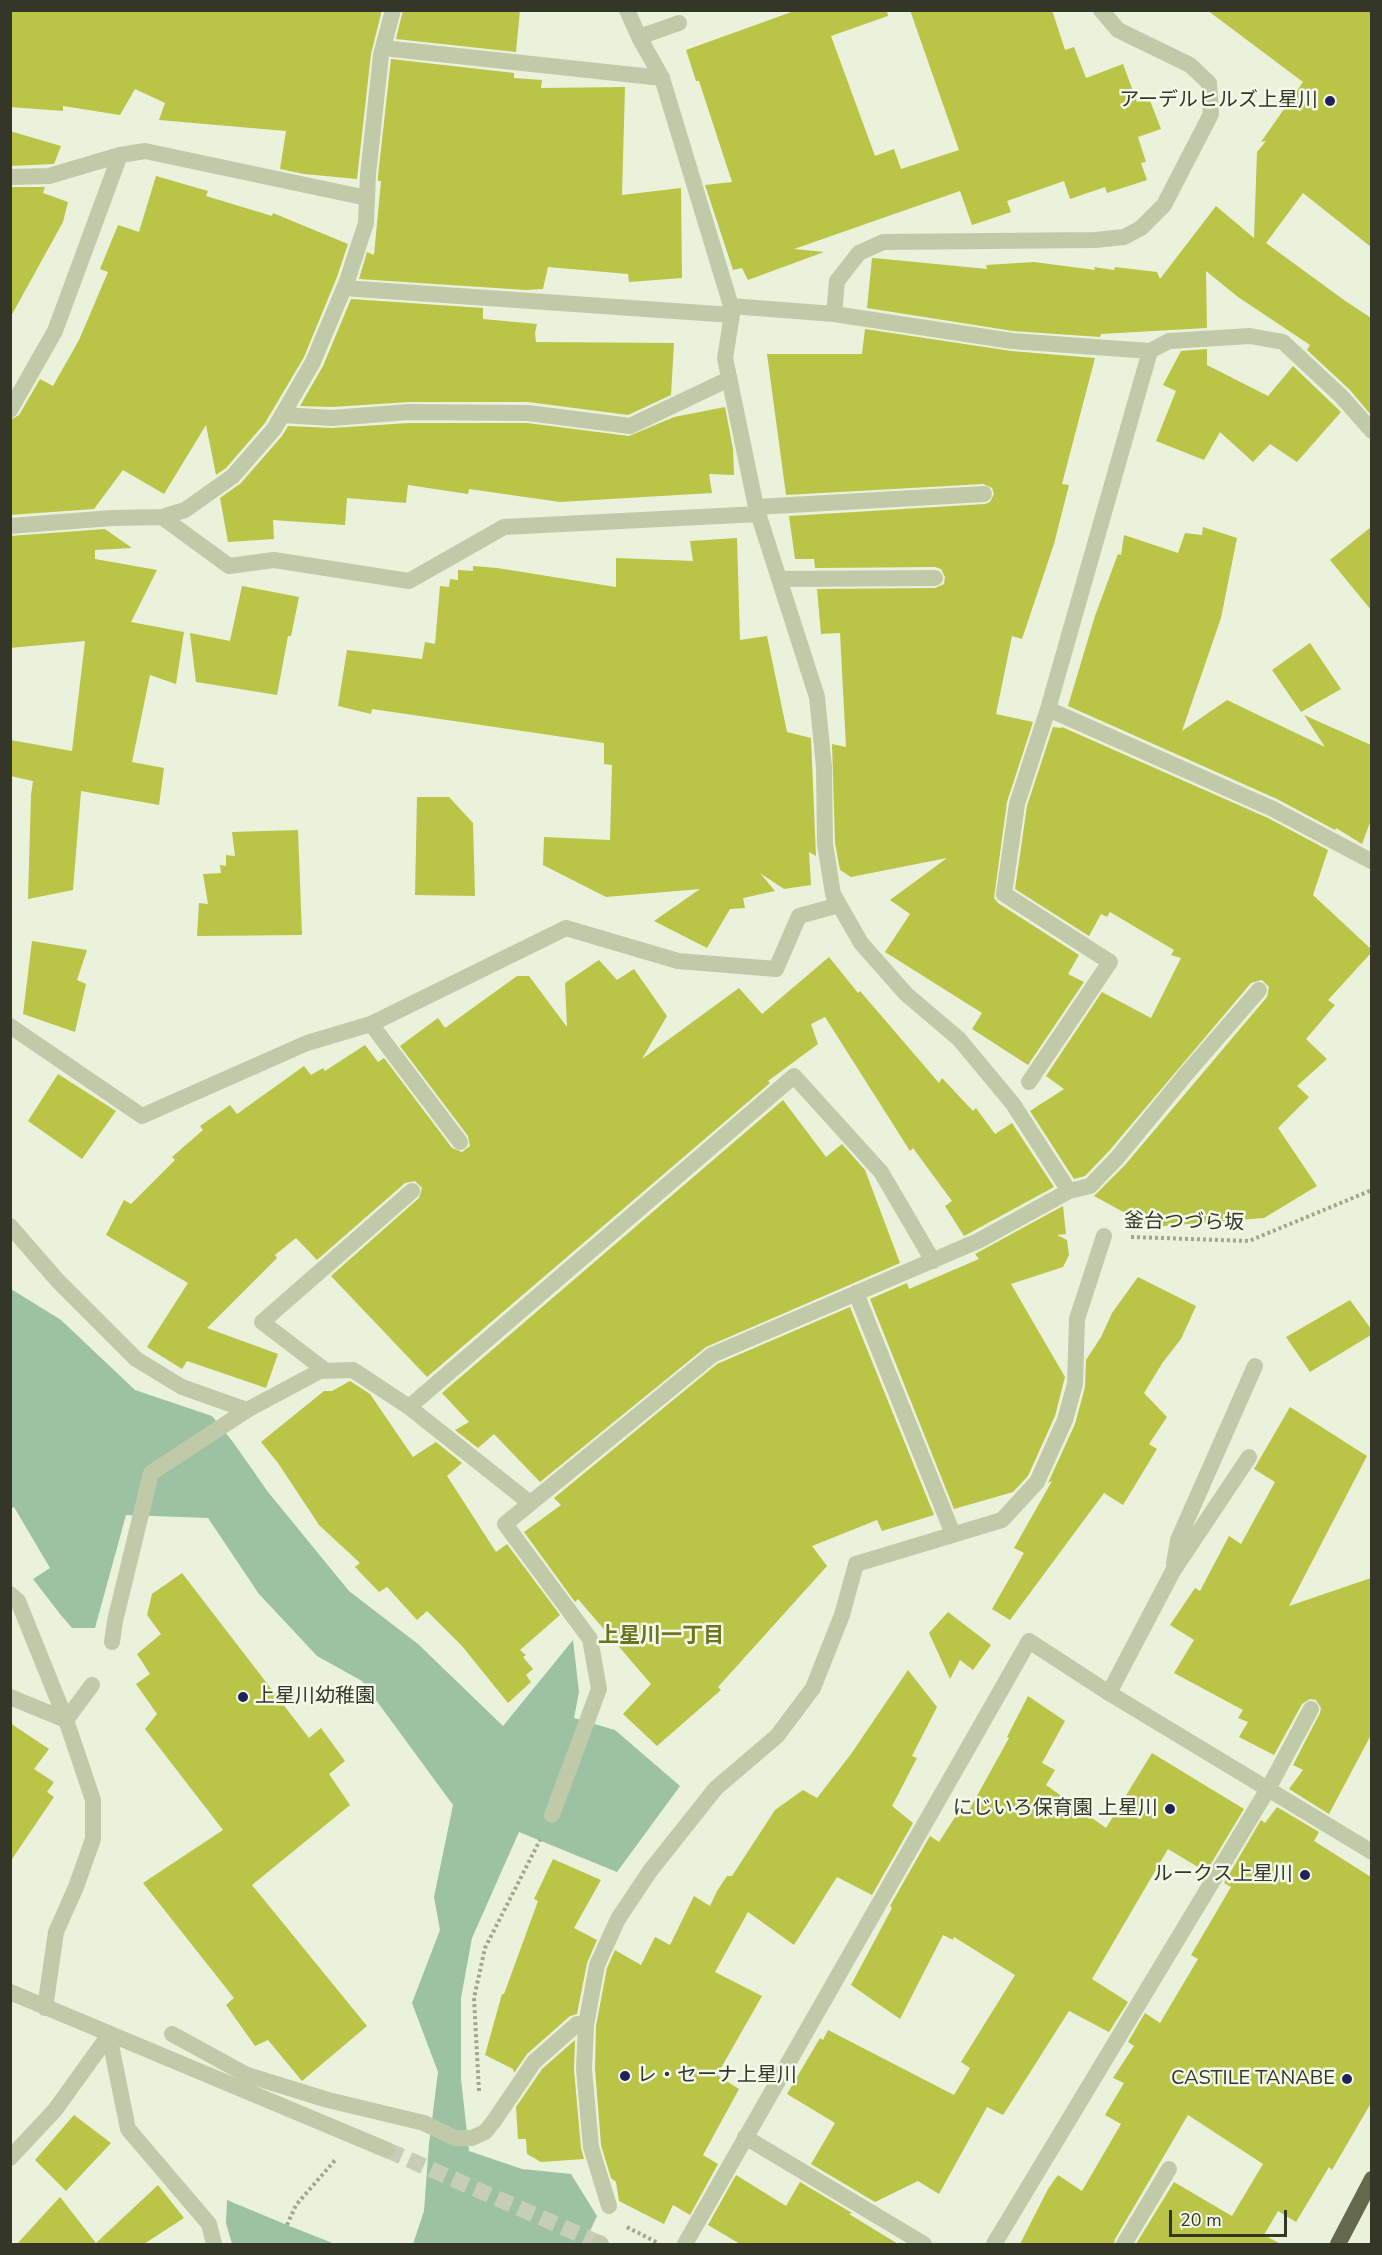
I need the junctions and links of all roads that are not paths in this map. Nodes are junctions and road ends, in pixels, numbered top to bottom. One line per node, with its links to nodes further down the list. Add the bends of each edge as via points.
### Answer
1 (393, 10): 6 (street)
2 (627, 10): 5 (street)
3 (1101, 10): 13 (street, via 1118,30 1190,65 1209,83 1211,114 1164,205 1141,228 1124,237 883,242 859,252 837,282)
4 (679, 23): 5 (street)
5 (639, 37): 7 (street)
6 (383, 48): 7 (street); 10 (street)
7 (662, 78): 12 (street)
8 (120, 155): 9 (street, via 49,176); 10 (street, via 145,151); 16 (street, via 55,331)
9 (10, 177)
10 (367, 198): 11 (street, via 366,223)
11 (344, 288): 12 (street); 17 (street, via 313,362)
12 (732, 311): 13 (street); 15 (street, via 725,358)
13 (834, 314): 14 (street, via 1012,340)
14 (1150, 351): 18 (street, via 1169,341 1250,336 1283,342); 25 (street)
15 (729, 379): 17 (street, via 630,426 528,413 409,412 332,418); 20 (street)
16 (10, 410)
17 (282, 415): 21 (street, via 233,476 185,510)
18 (1371, 431)
19 (984, 494): 20 (street)
20 (757, 510): 21 (street, via 504,527 409,581 274,560 229,566); 24 (street)
21 (162, 517): 22 (street)
22 (10, 526)
23 (935, 578): 24 (street)
24 (779, 579): 27 (street, via 817,697 824,768 825,844 832,894)
25 (1048, 709): 26 (street, via 1273,808); 31 (street, via 1017,804 1004,894 1110,962)
26 (1371, 861)
27 (839, 905): 29 (street, via 799,916 776,969 678,961 566,928); 34 (street, via 861,943 906,994 959,1039 1014,1104)
28 (1259, 990): 34 (street, via 1117,1158 1090,1186)
29 (371, 1024): 30 (street, via 307,1043 142,1116); 32 (street)
30 (10, 1026)
31 (1029, 1082)
32 (460, 1142)
33 (412, 1191): 40 (street, via 262,1322)
34 (1069, 1191): 37 (street, via 978,1242)
35 (10, 1226): 42 (street, via 136,1359 182,1387)
36 (1104, 1236): 45 (street, via 1077,1319 1073,1393 1037,1482 1002,1520)
37 (933, 1261): 38 (street); 41 (street, via 881,1172 794,1076)
38 (856, 1293): 44 (street, via 712,1355); 45 (street)
39 (1255, 1366): 46 (street, via 1178,1540)
40 (326, 1371): 41 (street, via 353,1371); 42 (street)
41 (409, 1407): 44 (street)
42 (247, 1410): 48 (street, via 151,1473)
43 (1249, 1457): 46 (street)
44 (530, 1503): 55 (street, via 505,1524 590,1639 599,1689)
45 (953, 1534): 59 (street, via 856,1564 842,1615 813,1688 777,1736 716,1788 650,1871 618,1919 597,1965)
46 (1173, 1571): 50 (street)
47 (10, 1594): 53 (street, via 18,1601)
48 (112, 1641)
49 (92, 1685): 53 (street)
50 (1109, 1693): 54 (street); 63 (street, via 1029,1641)
51 (10, 1697): 53 (street)
52 (1311, 1709): 54 (street)
53 (66, 1720): 58 (street, via 93,1800 93,1839 56,1932)
54 (1268, 1789): 56 (street); 72 (street)
55 (552, 1815)
56 (1371, 1852)
57 (10, 1992): 58 (street)
58 (45, 2008): 61 (street)
59 (586, 2025): 62 (street, via 577,2024 534,2062 494,2121 485,2132 472,2138 455,2138 424,2123 328,2100 282,2084); 68 (street, via 584,2069 591,2147)
60 (172, 2034): 62 (street)
61 (110, 2036): 62 (street); 65 (street, via 55,2110); 69 (street, via 128,2128 209,2224)
62 (244, 2082): 64 (street)
63 (745, 2137): 70 (street); 71 (street)
64 (387, 2150)
65 (10, 2158)
66 (1169, 2169): 73 (street)
67 (1371, 2179): 74 (highway)
68 (609, 2206)
69 (214, 2244)
70 (684, 2244)
71 (924, 2244)
72 (994, 2244)
73 (1124, 2244)
74 (1338, 2244)

